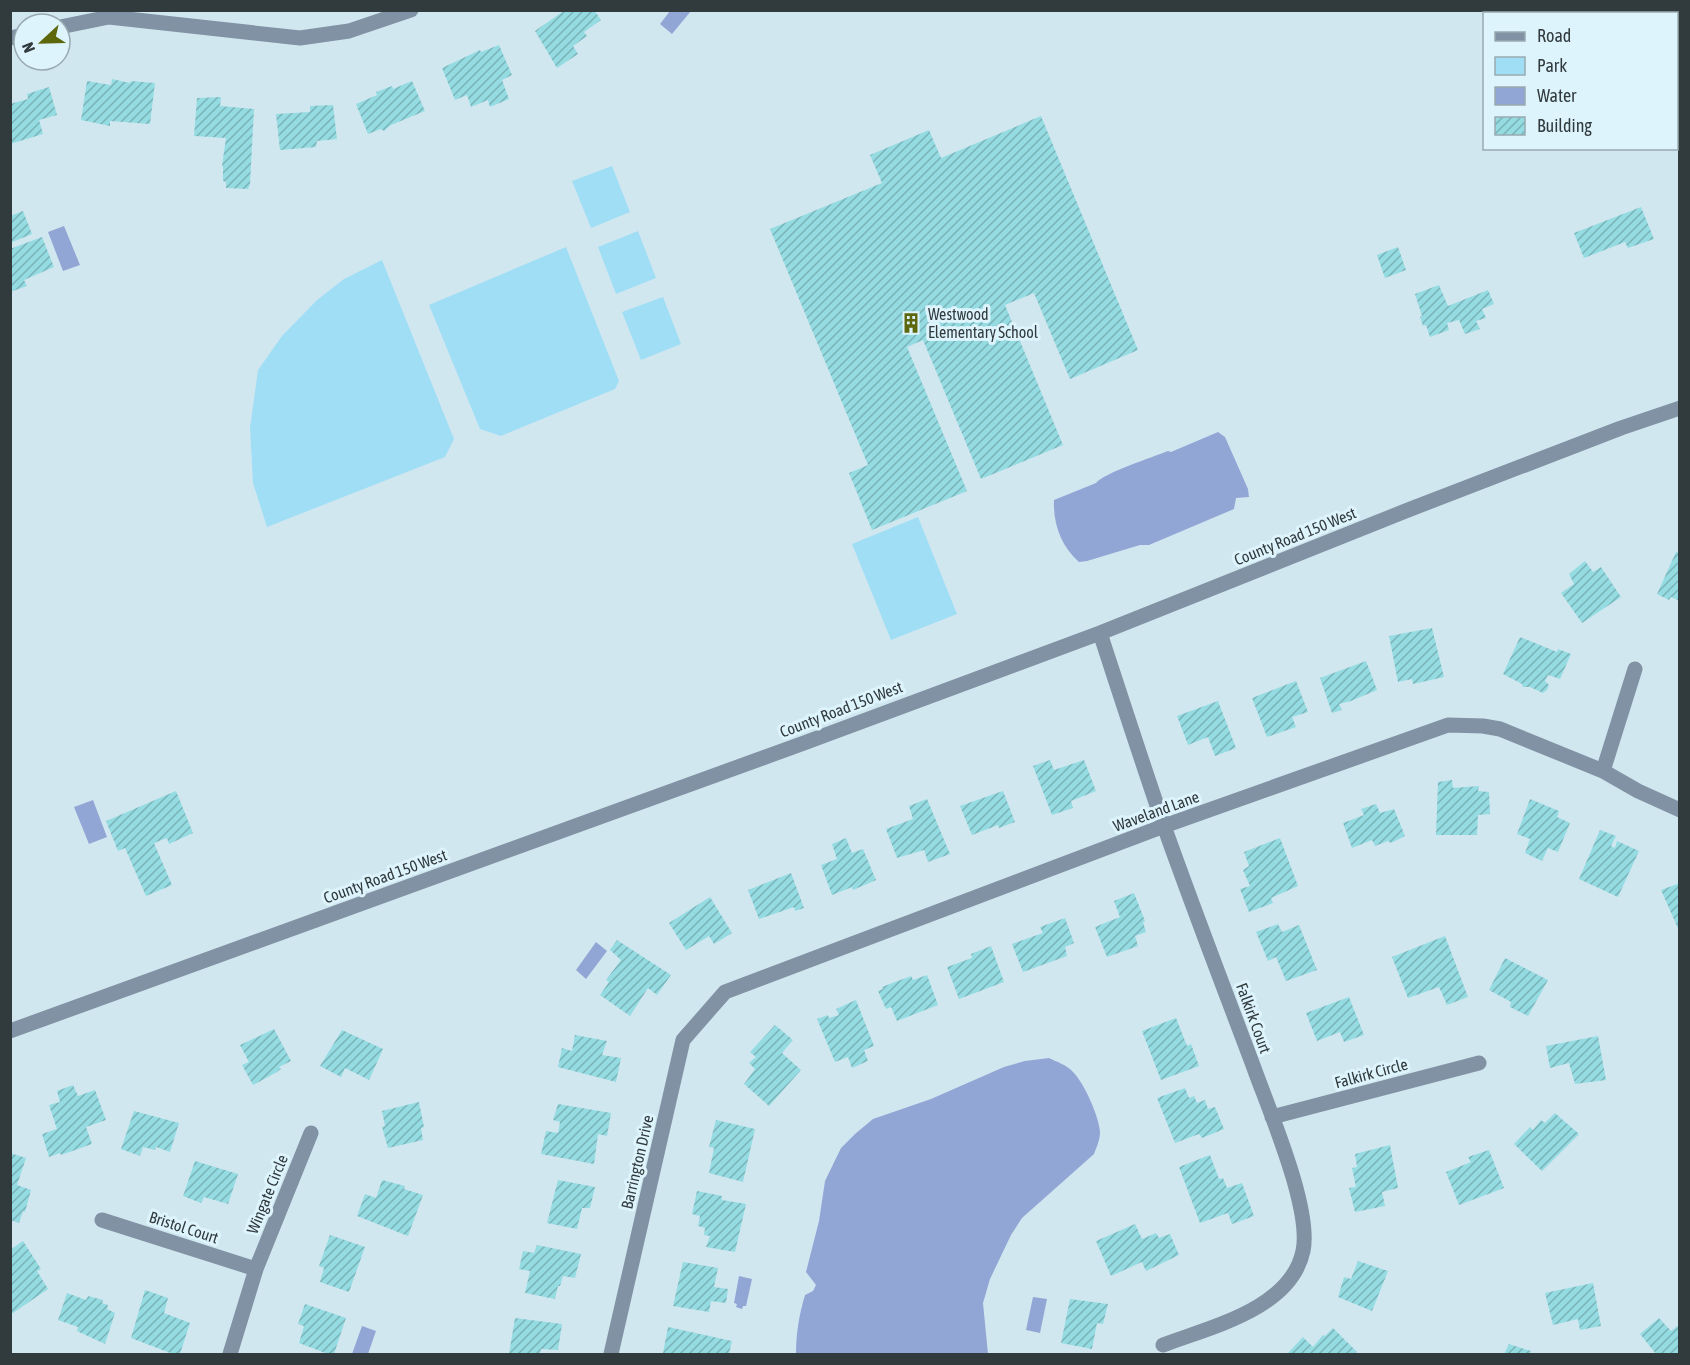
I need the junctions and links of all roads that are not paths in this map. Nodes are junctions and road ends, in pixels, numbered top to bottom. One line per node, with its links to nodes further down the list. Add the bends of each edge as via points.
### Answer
1 (411, 10): 2 (street, via 349,32 300,38)
2 (109, 14): 3 (street)
3 (72, 24)
4 (1680, 408): 5 (street, County Road 150 West, via 1408,510)
5 (1100, 633): 9 (street, Falkirk Court); 11 (street, County Road 150 West)
6 (1635, 669): 7 (street)
7 (1603, 771): 8 (street, Waveland Lane); 9 (street, Waveland Lane, via 1500,729 1457,724)
8 (1680, 810)
9 (1164, 826): 10 (street, Waveland Lane); 13 (street, Falkirk Court)
10 (725, 992): 19 (street, Barrington Drive, via 683,1040)
11 (10, 1031)
12 (1479, 1063): 13 (street, Falkirk Circle)
13 (1272, 1117): 17 (street, Falkirk Court, via 1303,1221 1303,1251 1298,1263 1285,1285 1254,1309)
14 (311, 1133): 16 (street, Wingate Circle)
15 (102, 1220): 16 (street, Bristol Court)
16 (256, 1269): 18 (street, Wingate Circle)
17 (1163, 1345)
18 (230, 1354)
19 (611, 1354)

